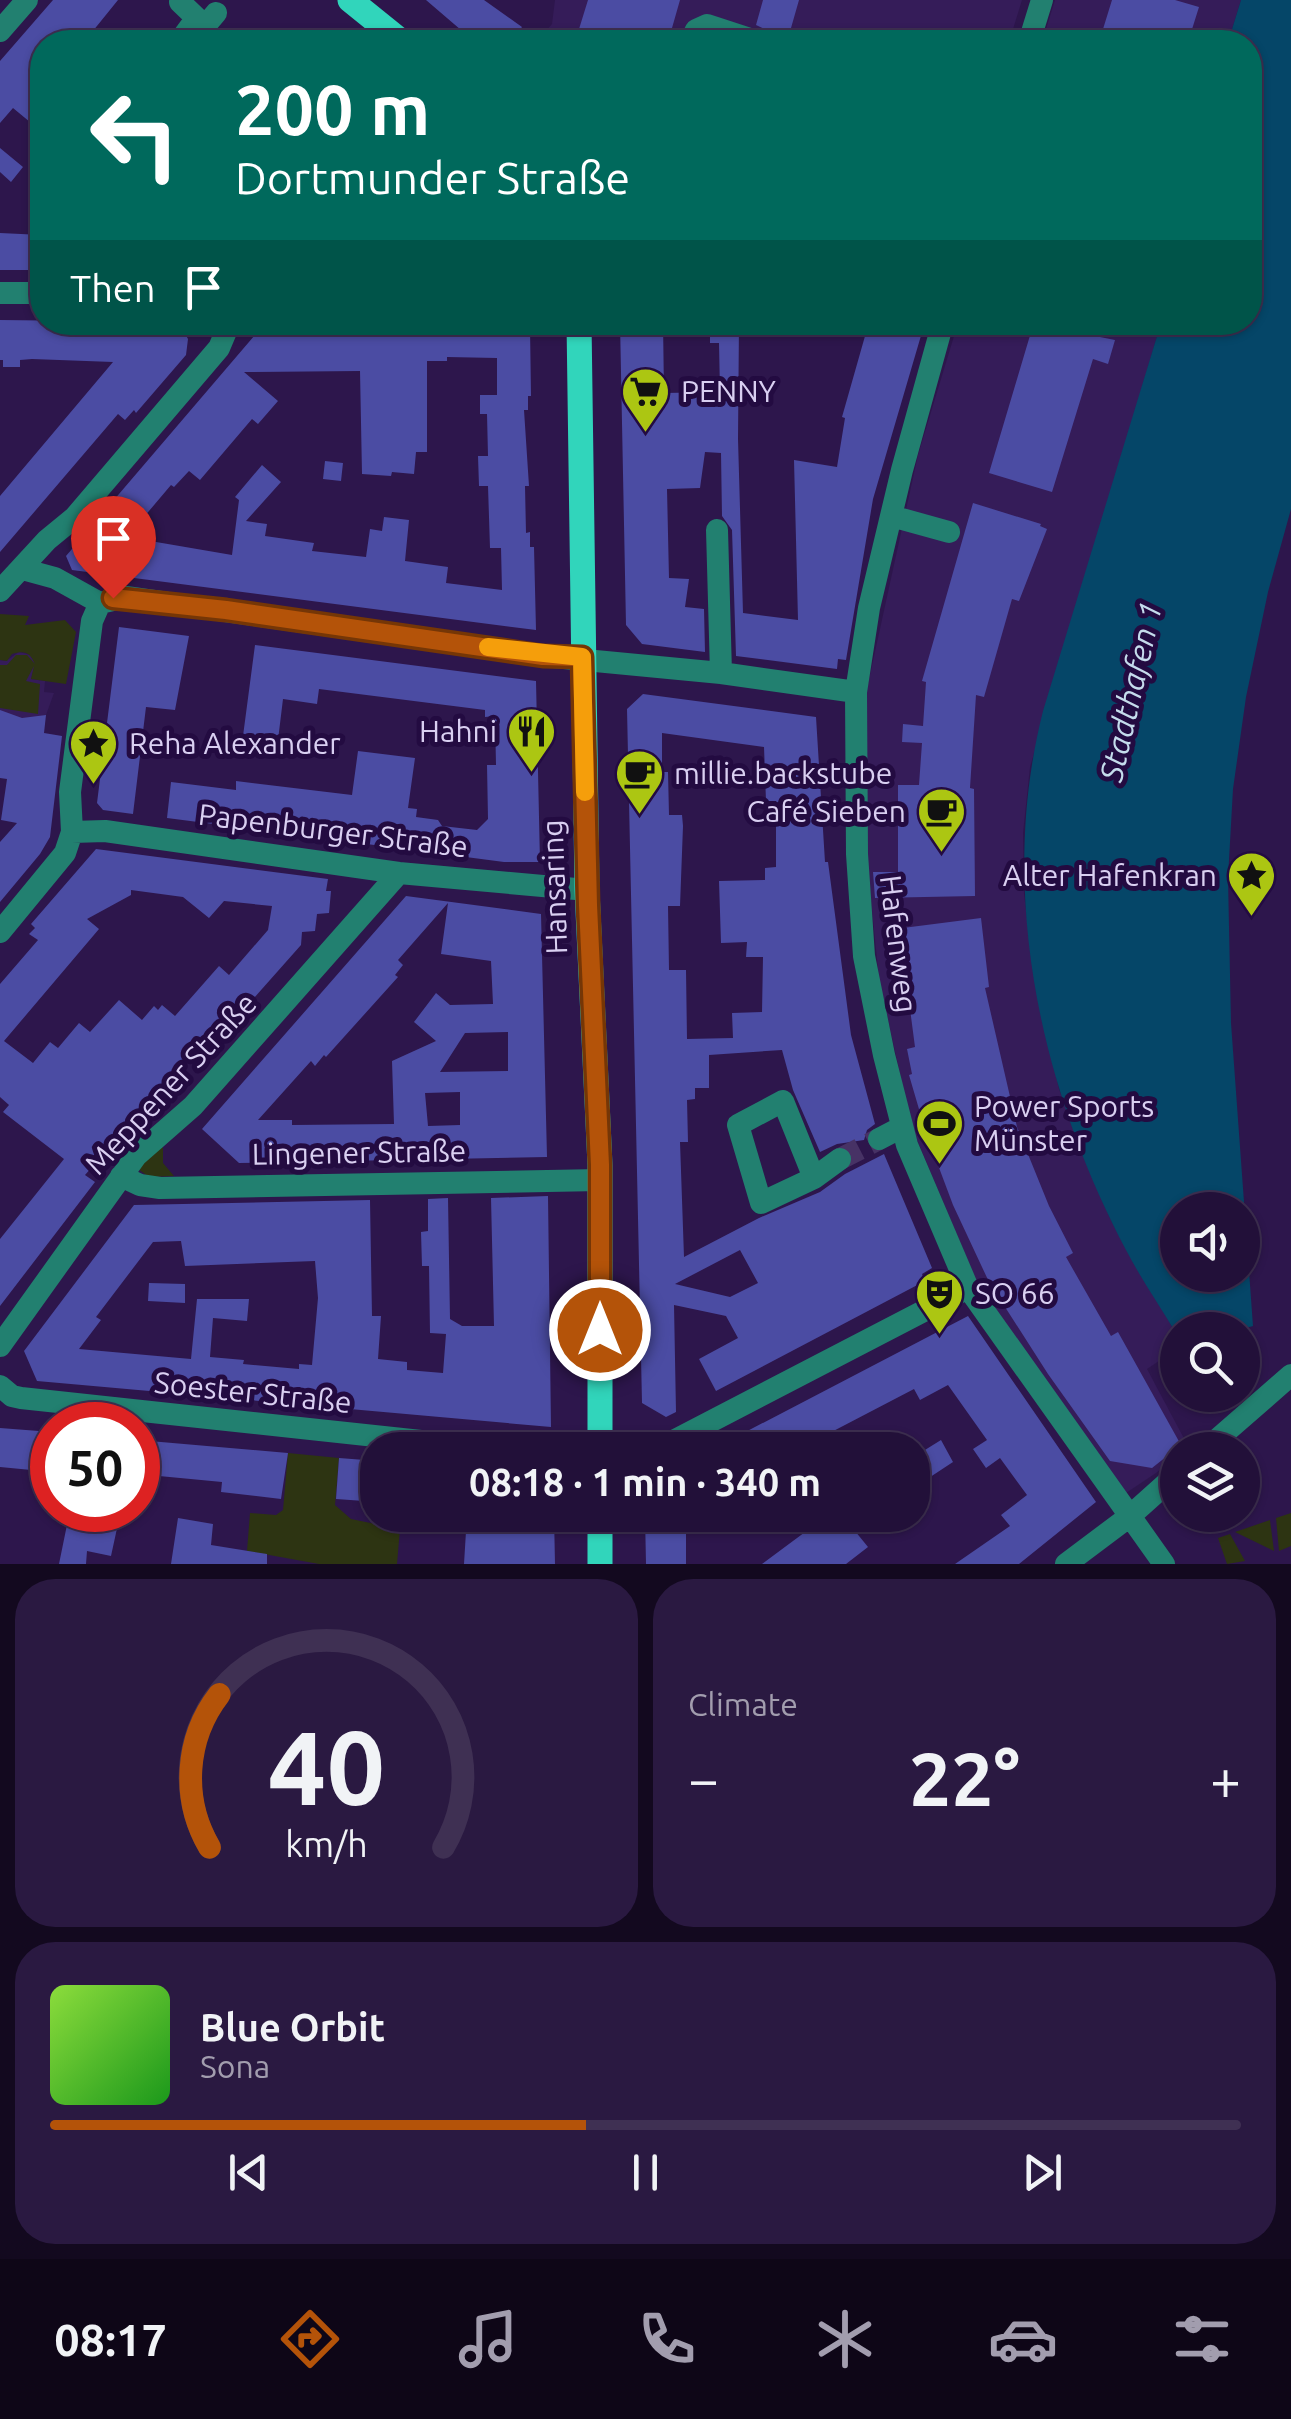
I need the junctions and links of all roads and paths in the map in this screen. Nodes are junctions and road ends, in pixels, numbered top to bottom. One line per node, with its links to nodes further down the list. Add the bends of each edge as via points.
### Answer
1 (27, 0): 6 (street)
2 (350, 0): 7 (main road)
3 (1042, 0): 10 (street)
4 (180, 2): 5 (street, via 205,26)
5 (216, 13)
6 (3, 23)
7 (387, 30)
8 (696, 30): 9 (street, via 707,25)
9 (720, 30)
10 (1032, 30)
11 (0, 293): 12 (street)
12 (30, 293)
13 (224, 335): 19 (street, via 75,517)
14 (578, 335): 22 (main road, Hansaring)
15 (940, 335): 16 (street, Hafenweg)
16 (891, 516): 18 (street); 24 (street, Hafenweg)
17 (717, 530): 23 (street)
18 (950, 532)
19 (22, 569): 20 (street); 21 (street)
20 (0, 591)
21 (100, 602): 22 (street, via 126,597); 25 (street, via 72,773)
22 (582, 657): 23 (street); 27 (main road, Hansaring)
23 (721, 673): 24 (street)
24 (856, 692): 29 (street, Hafenweg, via 864,956)
25 (72, 832): 26 (street, Papenburger Straße); 28 (street, via 65,853)
26 (399, 873): 27 (street, Papenburger Straße); 32 (street, Meppener Straße, via 193,1106)
27 (587, 890): 34 (main road, Hansaring)
28 (0, 932)
29 (902, 1127): 30 (street); 35 (street, Hafenweg)
30 (879, 1139)
31 (840, 1159): 33 (street)
32 (121, 1176): 34 (street, Lingener Straße, via 160,1188); 36 (street, Meppener Straße)
33 (814, 1178)
34 (600, 1180): 39 (main road, Hansaring)
35 (968, 1288): 40 (street); 44 (street, Hafenweg)
36 (0, 1346)
37 (1291, 1376): 41 (street)
38 (0, 1386): 42 (street, Soester Straße, via 21,1398)
39 (600, 1432)
40 (691, 1432)
41 (1226, 1432)
42 (360, 1434)
43 (1160, 1490): 44 (street)
44 (1130, 1516): 47 (street); 48 (street, Hafenweg)
45 (600, 1532): 46 (main road)
46 (600, 1564)
47 (1066, 1564)
48 (1164, 1564)

